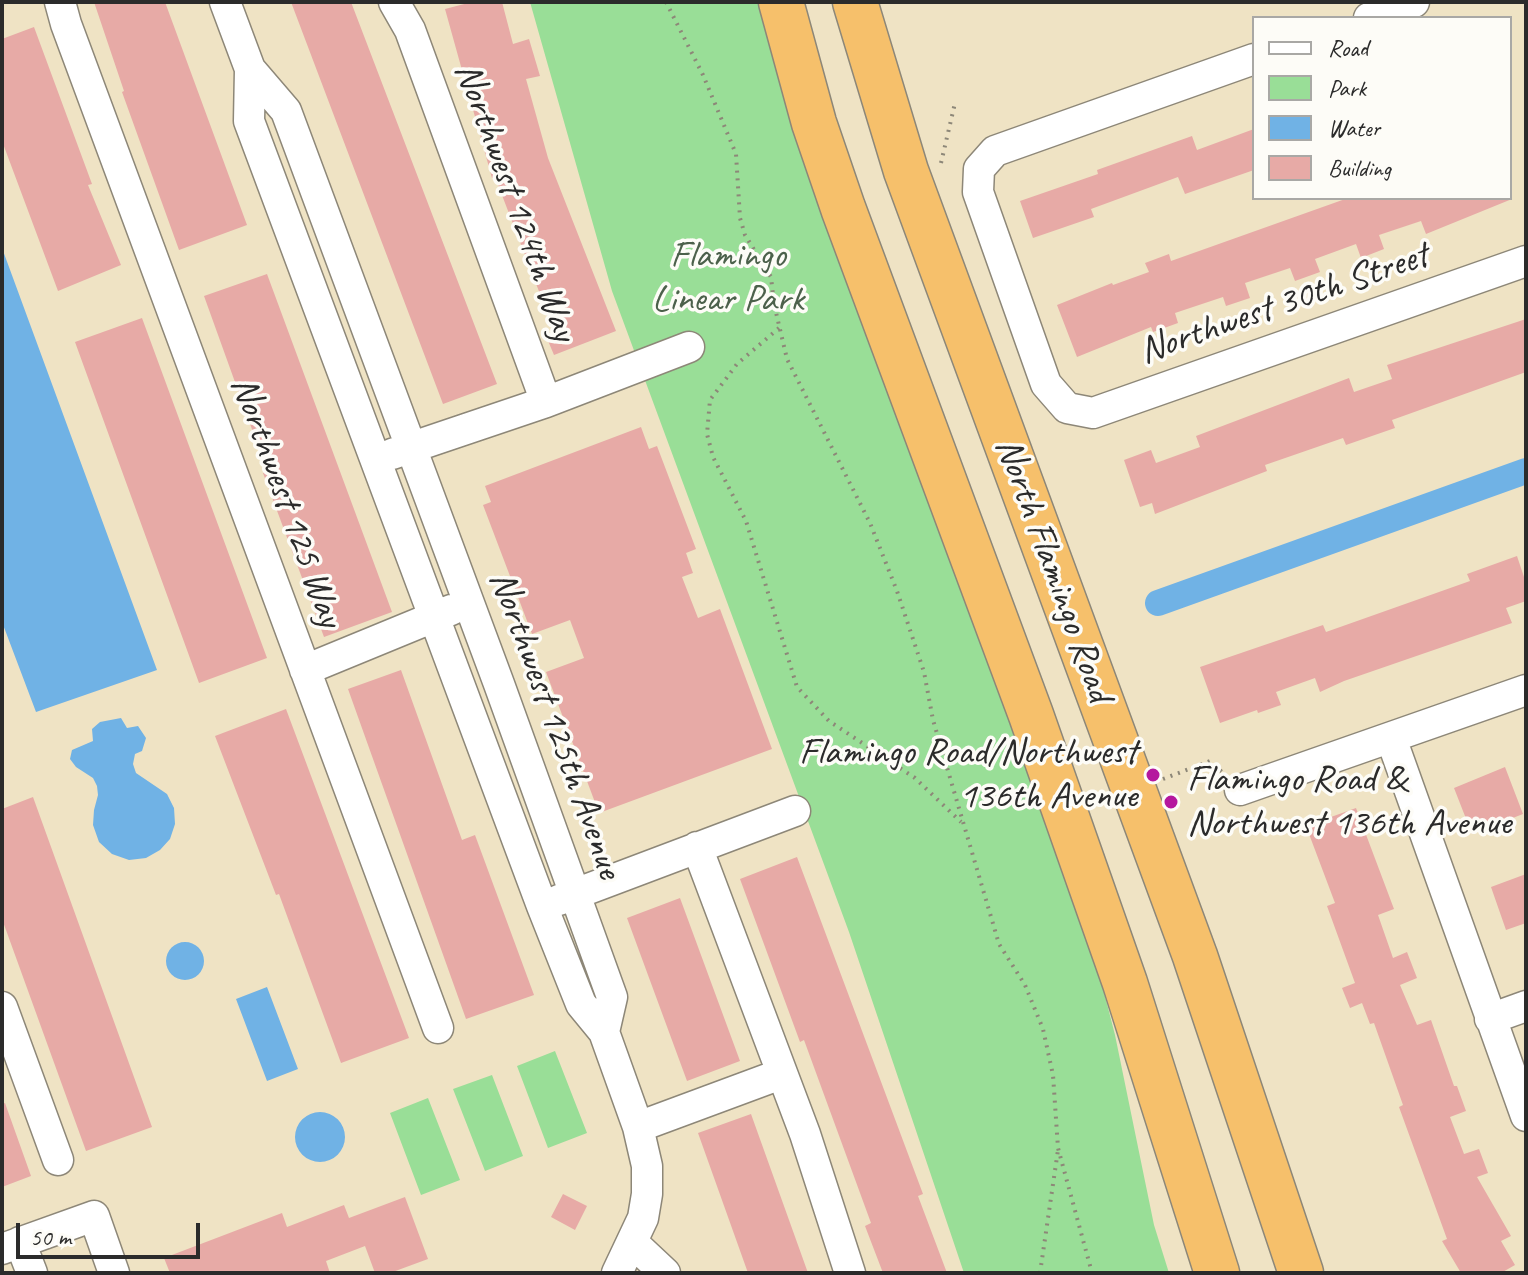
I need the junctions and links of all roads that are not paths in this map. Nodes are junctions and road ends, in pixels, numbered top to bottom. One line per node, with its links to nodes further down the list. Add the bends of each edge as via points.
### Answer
1 (60, 2): 18 (street, Northwest 125 Way)
2 (225, 2): 10 (street, Northwest 125th Avenue)
3 (394, 2): 7 (street, Northwest 124th Way)
4 (781, 2): 42 (highway, North Flamingo Road, via 843,208 1052,775)
5 (855, 2): 43 (highway, North Flamingo Road, via 906,171 1195,956)
6 (1414, 2): 8 (street)
7 (413, 16): 13 (street, Northwest 124th Way)
8 (1375, 16)
9 (1252, 60): 11 (street, Northwest 30th Street, via 995,151 979,169 978,192 1046,384 1067,408 1093,413)
10 (250, 69): 14 (street, Northwest 125th Avenue, via 286,111); 15 (street, Northwest 125th Avenue, via 249,121)
11 (1526, 261)
12 (689, 347): 13 (street)
13 (546, 402): 14 (street)
14 (410, 448): 15 (street); 16 (street, Northwest 125th Avenue)
15 (375, 460): 17 (street, Northwest 125th Avenue)
16 (468, 605): 17 (street); 24 (street, Northwest 125th Avenue)
17 (434, 616): 18 (street); 25 (street, Northwest 125th Avenue)
18 (305, 670): 29 (street, Northwest 125 Way)
19 (1526, 690): 20 (street)
20 (1391, 738): 21 (street); 28 (street)
21 (1240, 790)
22 (795, 811): 23 (street)
23 (697, 847): 24 (street); 31 (street)
24 (575, 894): 25 (street); 30 (street, Northwest 125th Avenue, via 612,997)
25 (542, 906): 30 (street, Northwest 125th Avenue, via 581,1004)
26 (1526, 1006): 28 (street)
27 (2, 1007): 34 (street)
28 (1490, 1019): 32 (street)
29 (438, 1028)
30 (604, 1032): 33 (street, Northwest 125th Avenue)
31 (781, 1074): 33 (street); 41 (street)
32 (1526, 1116)
33 (638, 1127): 35 (street, Northwest 125th Avenue, via 647,1194)
34 (58, 1160)
35 (633, 1243): 39 (street, Northwest 125th Avenue); 40 (street)
36 (11, 1245): 37 (street); 38 (street, via 94,1216)
37 (32, 1273)
38 (114, 1273)
39 (617, 1273)
40 (665, 1273)
41 (850, 1273)
42 (1217, 1273)
43 (1301, 1273)

